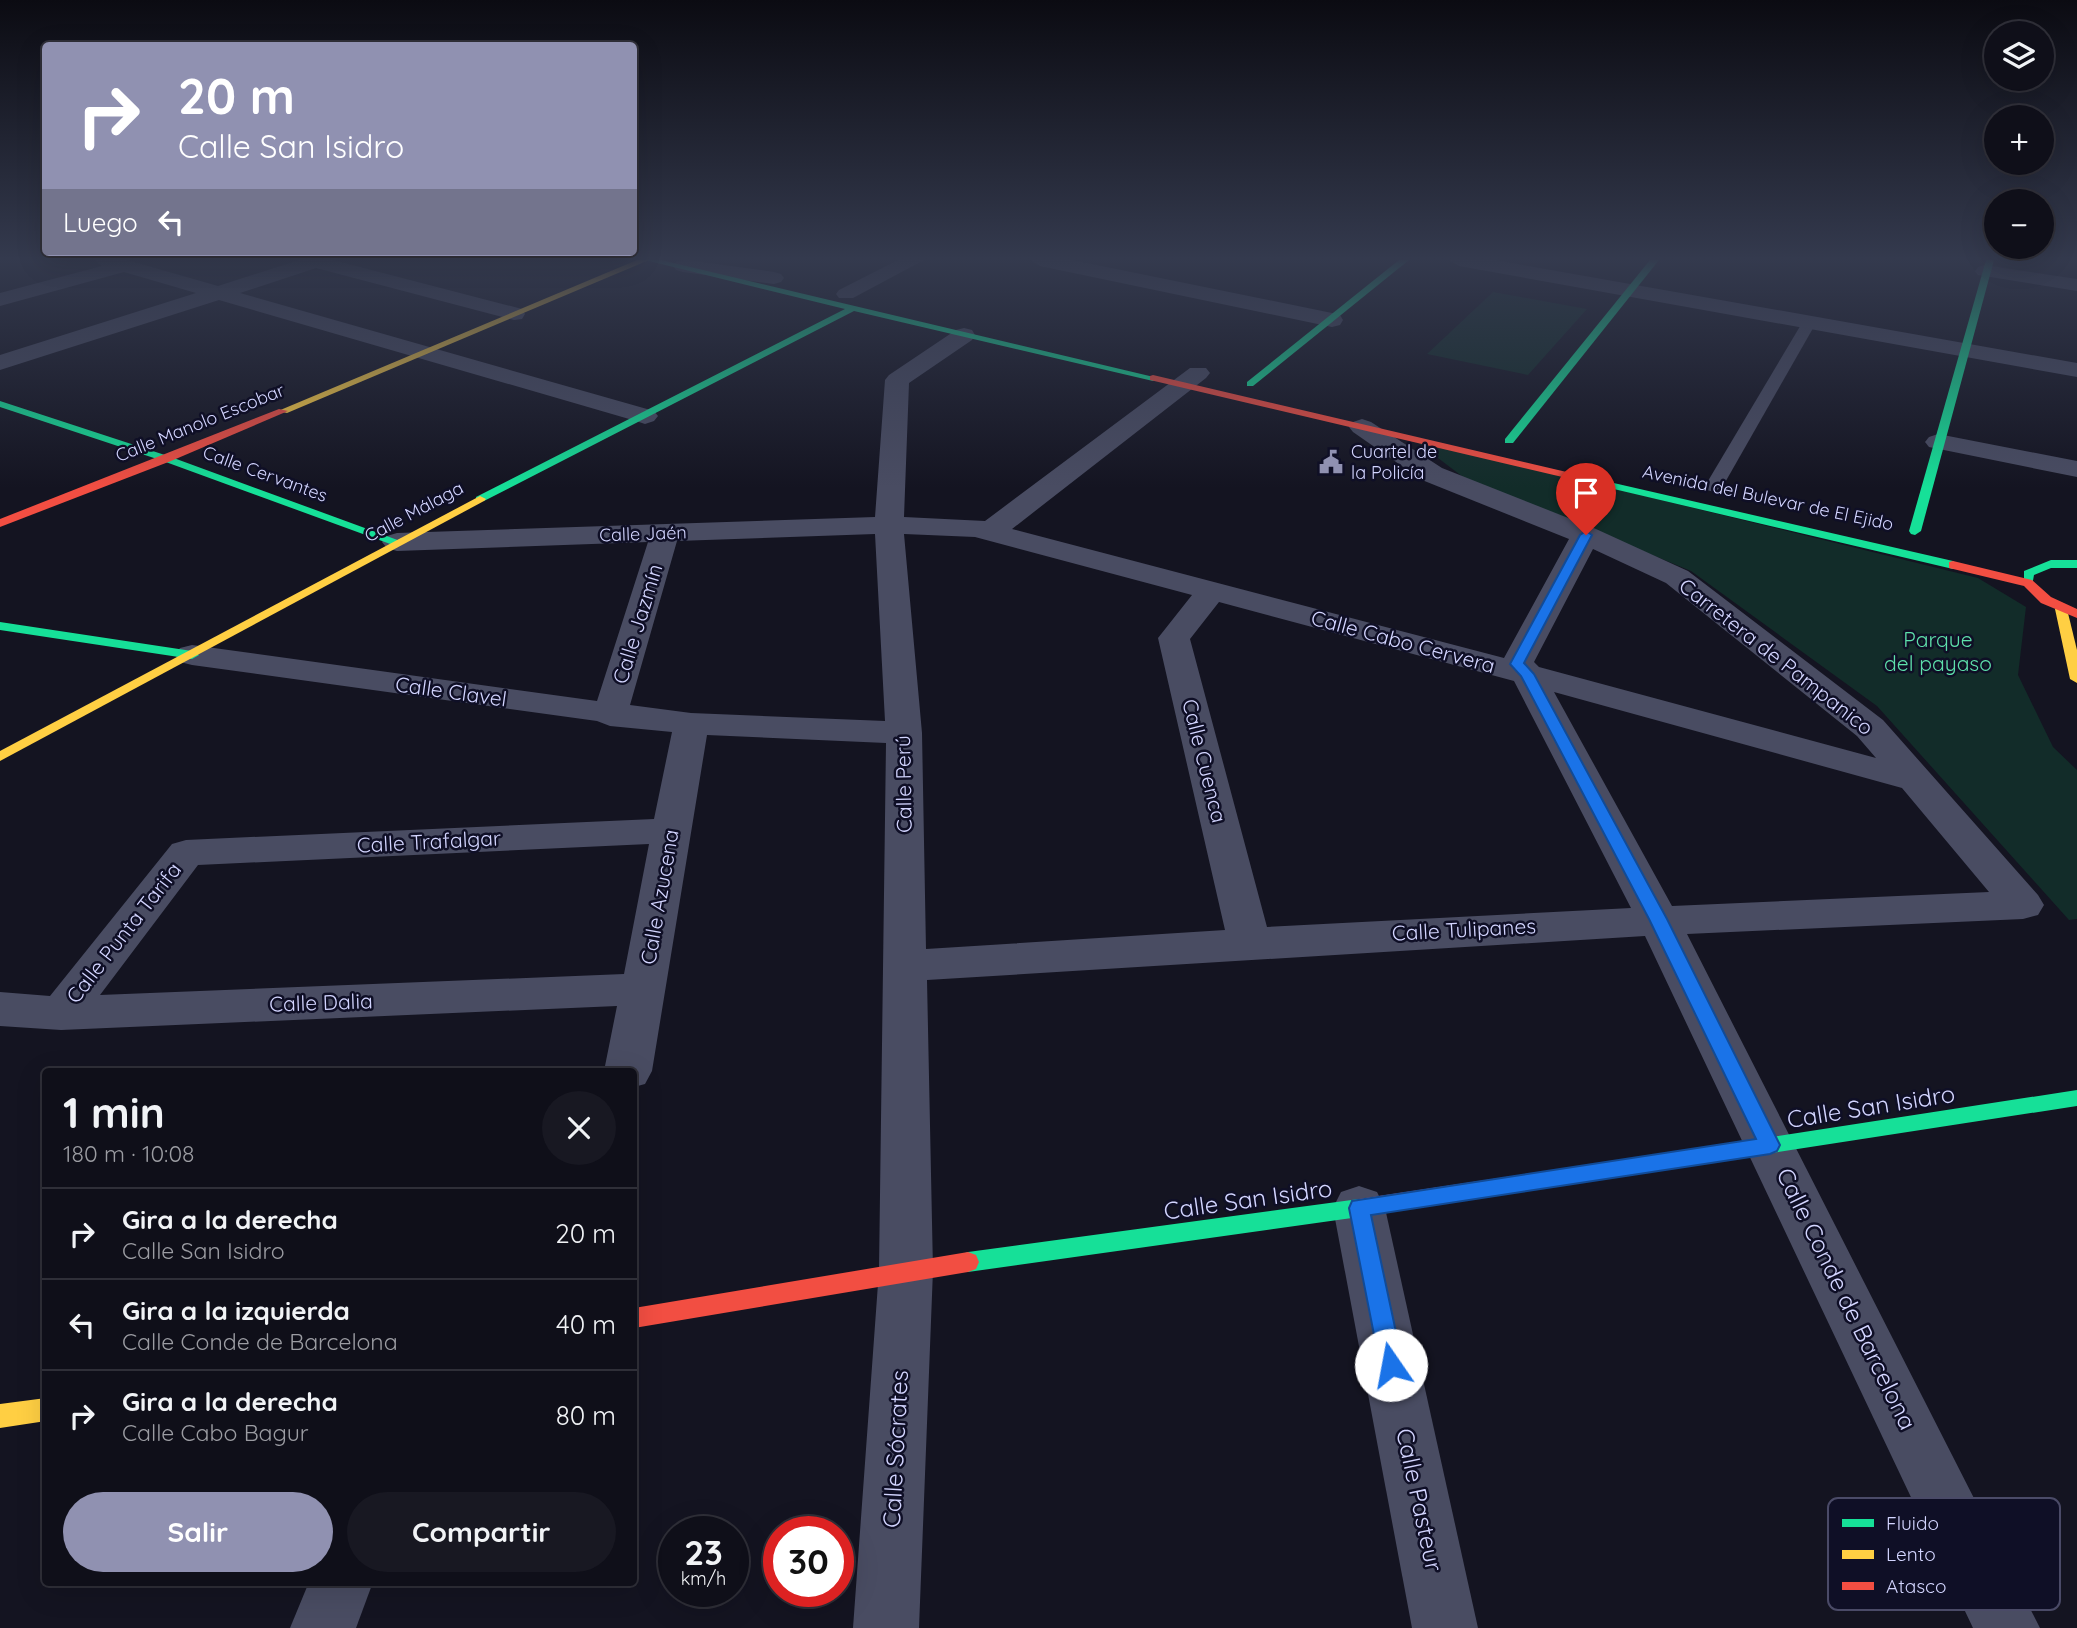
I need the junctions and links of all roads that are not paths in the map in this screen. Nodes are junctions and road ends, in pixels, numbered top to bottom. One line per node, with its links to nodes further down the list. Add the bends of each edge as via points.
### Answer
1 (84, 336): 15 (street)
2 (362, 336): 14 (street)
3 (462, 336): 14 (street, Calle Manolo Escobar)
4 (786, 336): 21 (street, Calle Málaga)
5 (963, 336): 29 (street, Calle Perú, via 897,380)
6 (969, 336): 17 (street, Avenida del Bulevar de El Ejido)
7 (1001, 336): 17 (street, Avenida del Bulevar de El Ejido)
8 (1312, 336): 18 (street)
9 (1594, 336): 23 (street)
10 (1801, 336): 27 (lane)
11 (1883, 336): 13 (street)
12 (1968, 336): 13 (street)
13 (1964, 350): 16 (street); 24 (street)
14 (421, 353): 21 (street); 25 (street, Calle Manolo Escobar)
15 (0, 363)
16 (2077, 370)
17 (1190, 379): 18 (street, Avenida del Bulevar de El Ejido); 22 (street, Avenida del Bulevar de El Ejido); 31 (street)
18 (1250, 384): 19 (street, Avenida del Bulevar de El Ejido)
19 (1277, 390)
20 (0, 404): 25 (street, Calle Cervantes)
21 (645, 416): 34 (street, Calle Málaga)
22 (1362, 427): 33 (street, Carretera de Pampanico, via 1432,474); 38 (street, Avenida del Bulevar de El Ejido)
23 (1508, 441)
24 (1938, 442): 26 (street); 30 (street)
25 (167, 459): 28 (street, Calle Manolo Escobar); 34 (street, Calle Cervantes)
26 (2077, 469)
27 (1714, 486)
28 (0, 522)
29 (889, 525): 31 (street, Calle Cabo Cervera); 32 (street, Calle Jaén); 47 (street, Calle Perú)
30 (1915, 531)
31 (989, 532): 39 (street, Calle Cabo Cervera)
32 (665, 533): 34 (street, Calle Jaén); 45 (street, Calle Jazmín)
33 (1586, 535): 43 (street, via 1517,664); 49 (street, Carretera de Pampanico, via 1676,577 1870,728)
34 (397, 542): 42 (street, Calle Málaga)
35 (2024, 557): 36 (street)
36 (2051, 563): 37 (street); 38 (street, via 2036,567 2028,574)
37 (2077, 564)
38 (2028, 583): 40 (street, Avenida del Bulevar de El Ejido)
39 (1212, 592): 43 (street, Calle Cabo Cervera); 54 (street, Calle Cuenca, via 1174,638)
40 (2069, 612): 44 (street)
41 (0, 626): 42 (street, Calle Clavel)
42 (192, 655): 45 (street, Calle Clavel); 48 (street, Calle Málaga)
43 (1527, 674): 49 (street, Calle Cabo Cervera); 53 (street, Calle Conde de Barcelona)
44 (2077, 679)
45 (610, 715): 46 (street, Calle Clavel)
46 (691, 724): 47 (street, Calle Clavel); 50 (street, Calle Azucena)
47 (904, 733): 55 (street, Calle Perú)
48 (0, 757)
49 (1914, 780): 52 (street, Carretera de Pampanico)
50 (671, 831): 51 (street, Calle Trafalgar); 56 (street, Calle Azucena)
51 (186, 853): 58 (street, Calle Punta Tarifa)
52 (2023, 905): 53 (street, Calle Tulipanes)
53 (1658, 919): 54 (street, Calle Tulipanes); 61 (street, Calle Conde de Barcelona)
54 (1249, 942): 55 (street, Calle Tulipanes)
55 (905, 966): 63 (street, Calle Perú)
56 (643, 989): 58 (street, Calle Dalia); 59 (street, Calle Azucena)
57 (0, 1009): 58 (street, Calle Dalia)
58 (61, 1013)
59 (629, 1068)
60 (2077, 1098): 61 (street, Calle San Isidro)
61 (1770, 1145): 62 (street, Calle San Isidro); 67 (street, Calle Conde de Barcelona)
62 (1359, 1208): 63 (street, Calle San Isidro); 72 (street, Calle Pasteur)
63 (906, 1270): 64 (street, Calle San Isidro); 71 (street, Calle Sócrates)
64 (637, 1317)
65 (42, 1410): 66 (street)
66 (0, 1416)
67 (1943, 1498)
68 (339, 1586): 70 (street)
69 (1998, 1610): 73 (street, Calle Conde de Barcelona)
70 (323, 1628)
71 (886, 1628)
72 (1445, 1628)
73 (2007, 1628)

